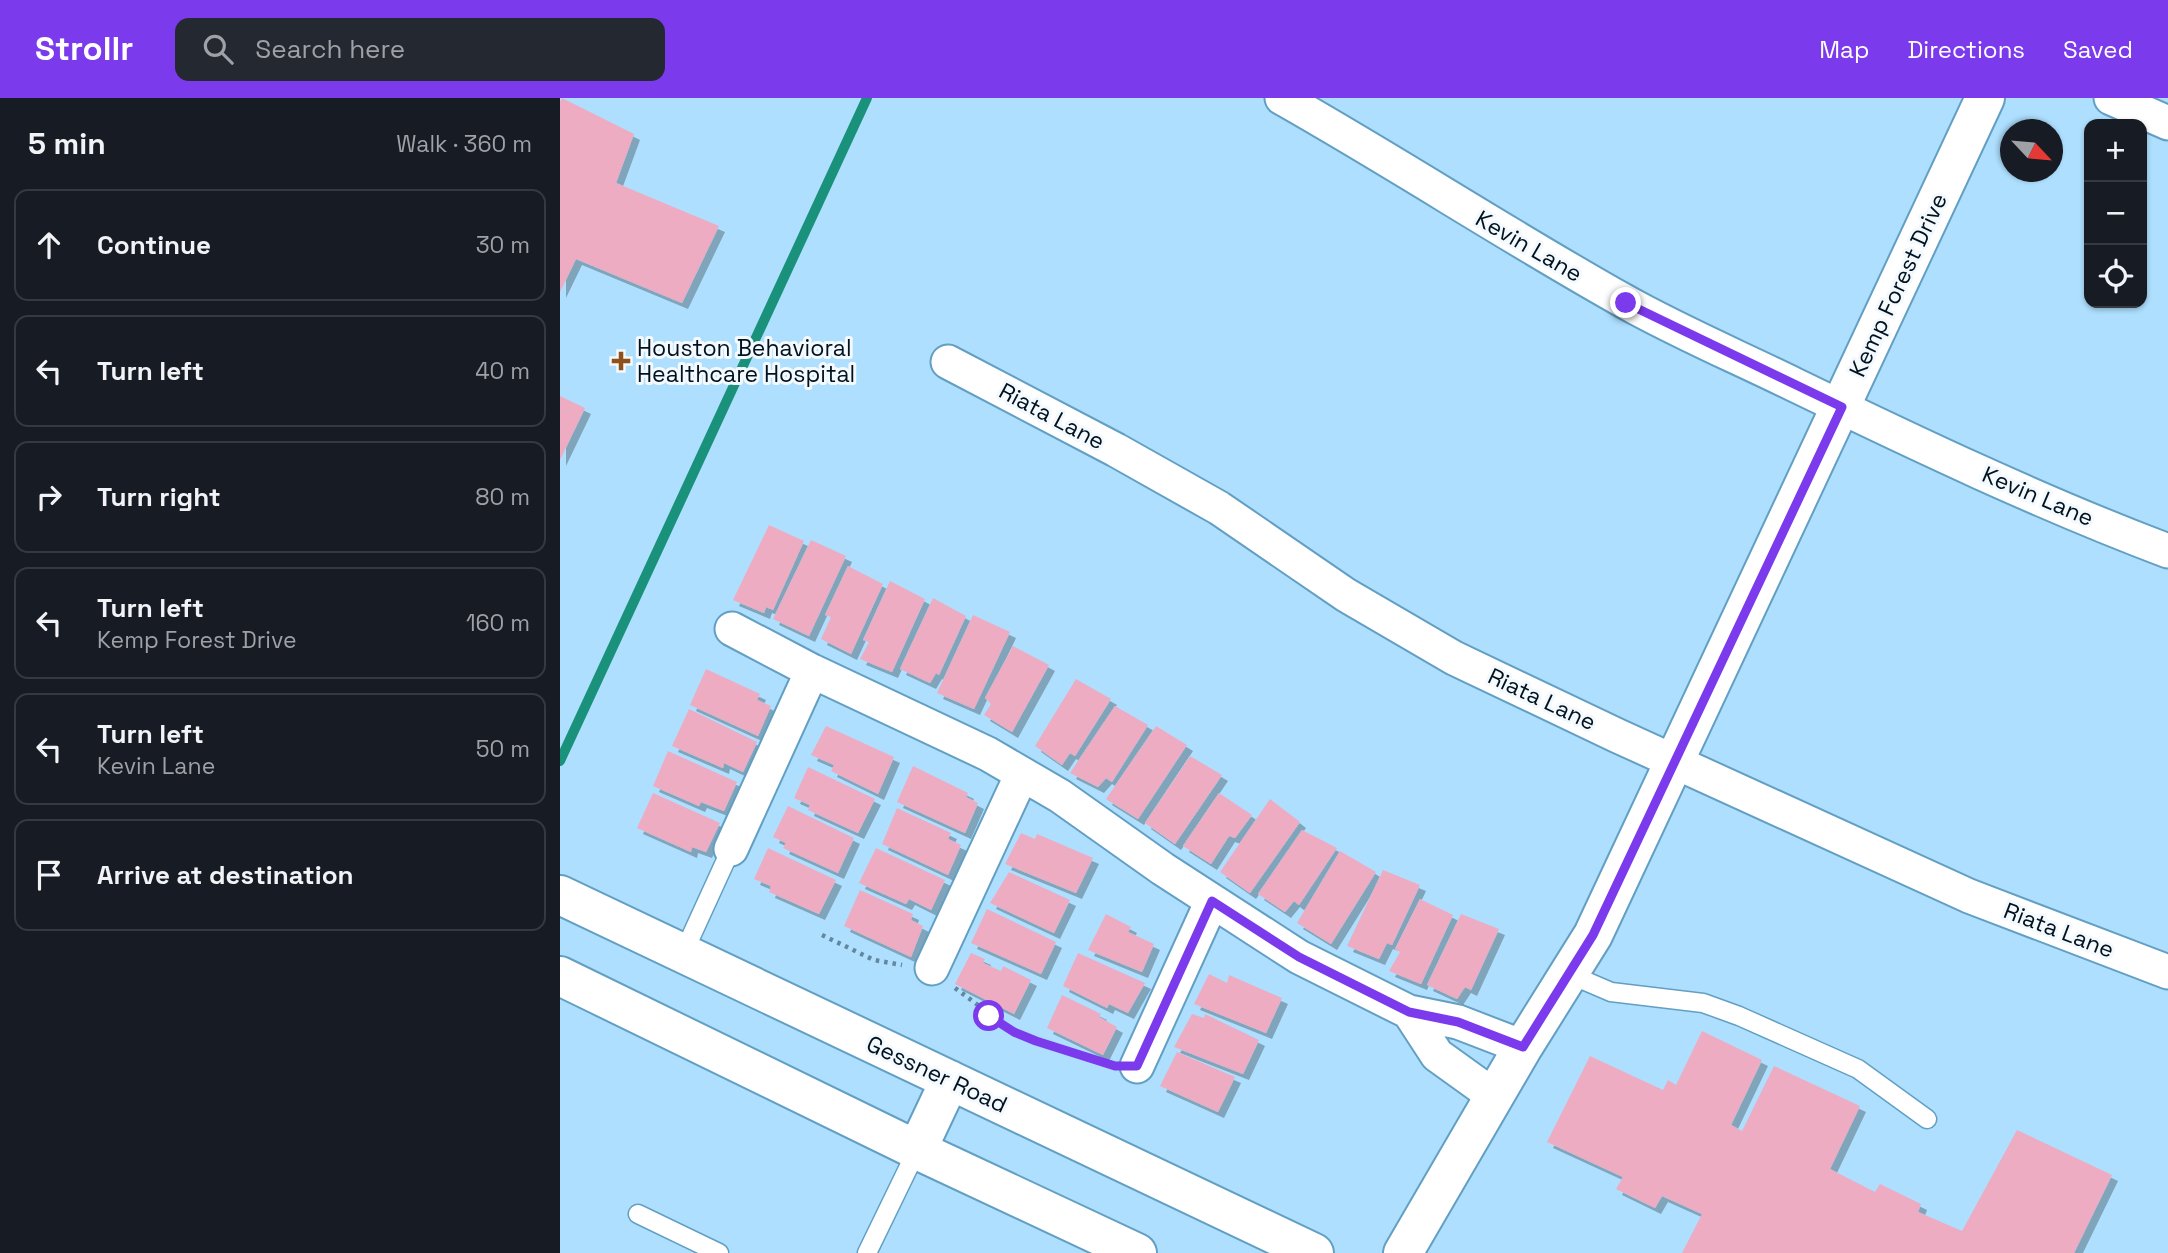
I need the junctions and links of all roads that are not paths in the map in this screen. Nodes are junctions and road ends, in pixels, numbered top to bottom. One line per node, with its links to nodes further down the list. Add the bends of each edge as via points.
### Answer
1 (1282, 98): 6 (street, Kevin Lane, via 1626,303)
2 (1985, 98): 6 (main road, Kemp Forest Drive)
3 (2111, 98): 4 (street)
4 (2168, 123)
5 (948, 362): 10 (street, Riata Lane, via 1220,508 1346,595 1454,658)
6 (1842, 407): 7 (street, Kevin Lane, via 2009,485); 10 (main road, Kemp Forest Drive)
7 (2168, 551)
8 (732, 629): 9 (street)
9 (812, 671): 11 (street); 12 (street)
10 (1675, 761): 17 (street, Riata Lane, via 1969,895); 18 (main road, Kemp Forest Drive, via 1593,935)
11 (1022, 774): 14 (street); 16 (street)
12 (731, 849): 15 (lane)
13 (560, 895): 15 (main road, Gessner Road)
14 (1212, 901): 20 (street, via 1299,957); 22 (street)
15 (683, 954): 23 (main road, Gessner Road)
16 (932, 968)
17 (2168, 972)
18 (1569, 974): 21 (main road, Kemp Forest Drive); 25 (lane, via 1611,992 1703,1003 1739,1016 1858,1069)
19 (560, 976): 26 (main road)
20 (1409, 1012): 21 (street, via 1458,1022); 24 (street, via 1437,1055)
21 (1523, 1047): 24 (main road, Kemp Forest Drive)
22 (1137, 1066)
23 (950, 1080): 26 (main road); 31 (main road, Gessner Road)
24 (1494, 1096): 32 (main road, Kemp Forest Drive)
25 (1927, 1119)
26 (917, 1150): 29 (lane); 30 (main road)
27 (638, 1214): 28 (lane)
28 (719, 1253)
29 (867, 1253)
30 (1137, 1253)
31 (1314, 1253)
32 (1403, 1253)

